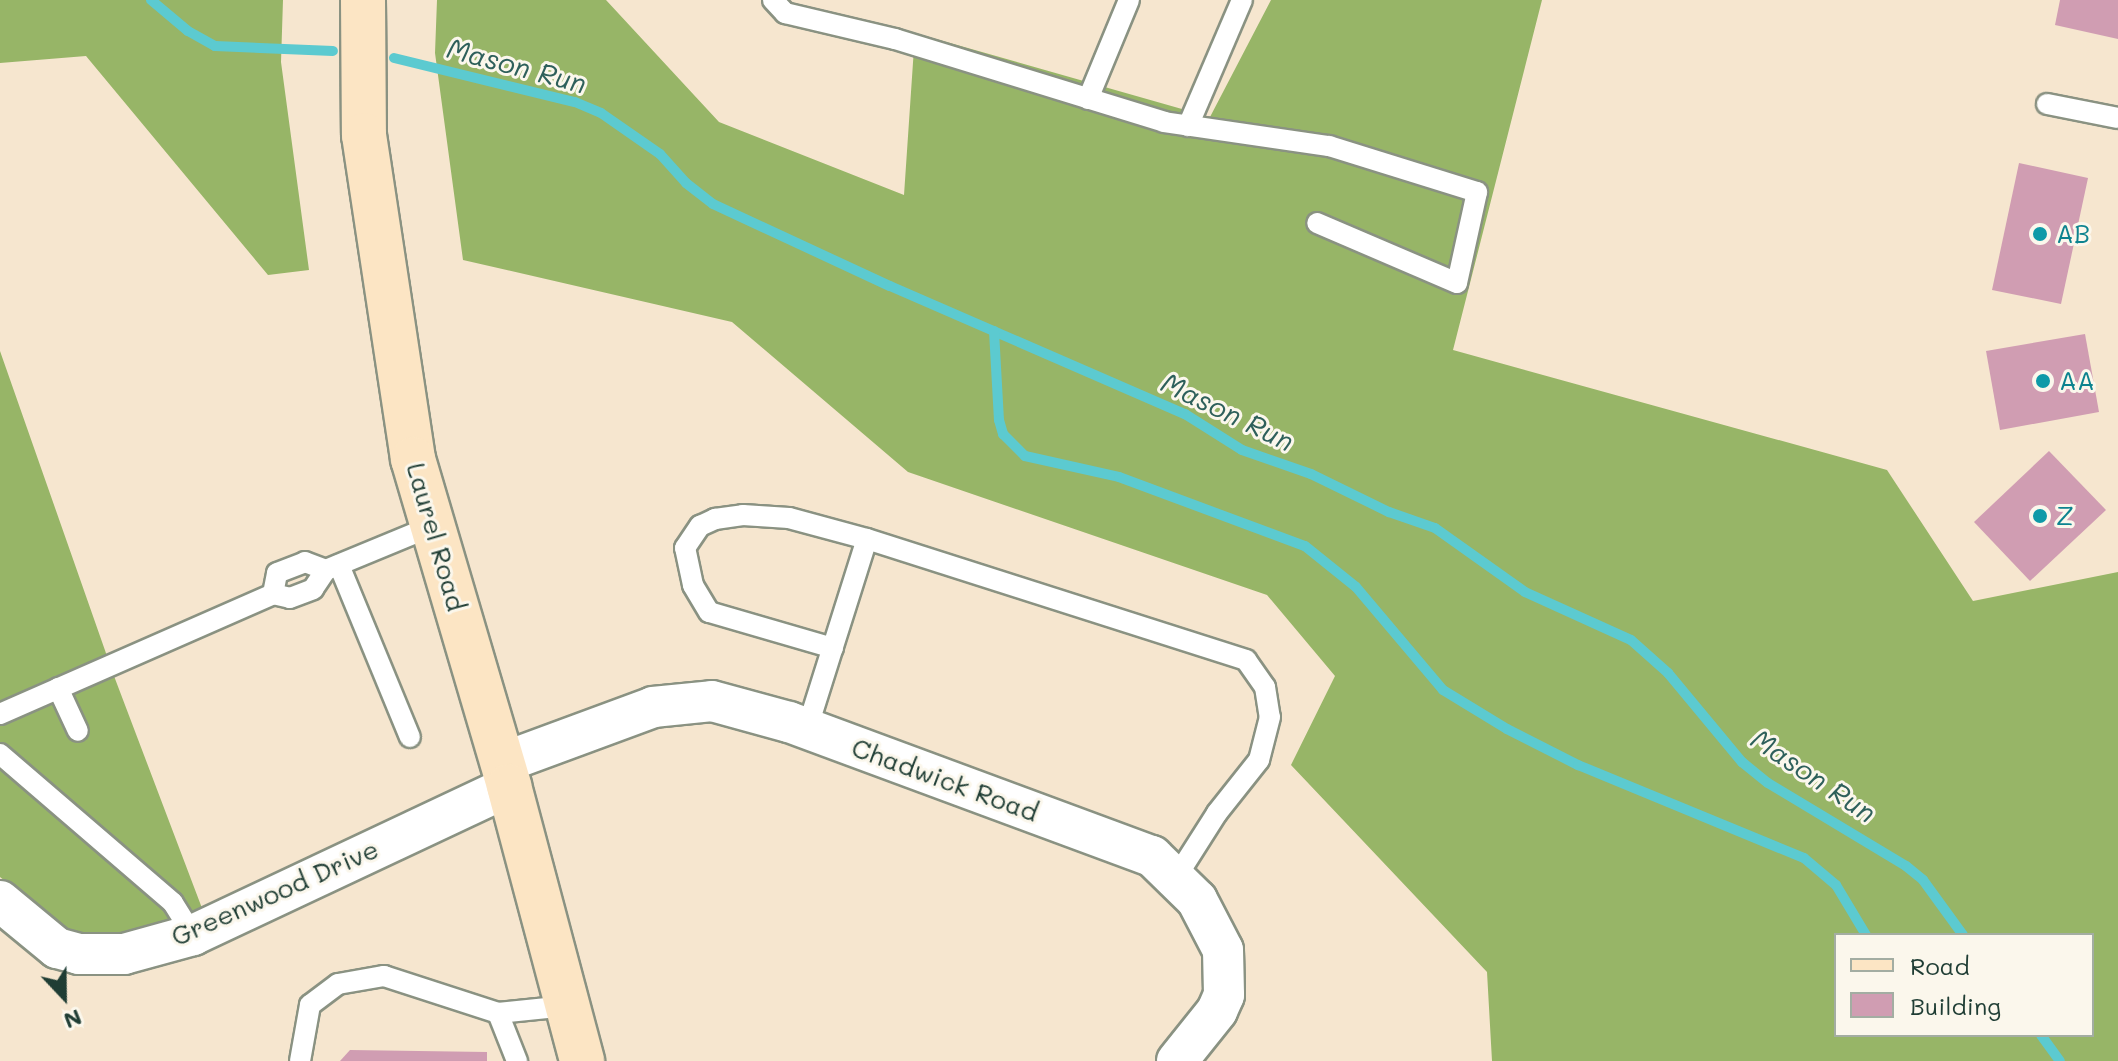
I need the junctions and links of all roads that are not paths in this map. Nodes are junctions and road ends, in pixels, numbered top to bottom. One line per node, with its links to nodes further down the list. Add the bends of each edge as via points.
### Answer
1 (363, 0): 10 (main road, Laurel Road, via 364,135 413,459)
2 (773, 0): 5 (lane, via 785,13 895,39)
3 (1129, 0): 5 (lane)
4 (1242, 0): 8 (lane)
5 (1088, 99): 8 (lane)
6 (2047, 104): 7 (lane)
7 (2118, 118)
8 (1188, 126): 9 (lane, via 1329,146 1477,192 1457,283)
9 (1317, 223)
10 (432, 526): 12 (lane); 21 (main road, Laurel Road)
11 (867, 539): 14 (lane); 14 (lane, via 789,518 743,515 700,526 685,548 693,585 709,612); 22 (lane, via 1246,660 1265,687 1270,717 1259,760)
12 (332, 568): 13 (lane, via 313,589 290,598); 13 (lane, via 305,562 277,573); 19 (lane)
13 (273, 594): 15 (lane)
14 (833, 648): 17 (lane)
15 (58, 688): 16 (lane); 18 (lane)
16 (0, 714)
17 (807, 729): 21 (street, Chadwick Road, via 712,701 653,707); 22 (street, Chadwick Road, via 1152,856)
18 (78, 731)
19 (410, 737)
20 (0, 754): 24 (lane, via 173,903)
21 (505, 775): 24 (street, Greenwood Drive); 25 (main road, Laurel Road)
22 (1175, 879): 30 (street, Chadwick Road, via 1197,900 1223,950 1224,995)
23 (0, 901): 24 (street, Greenwood Drive, via 57,948 79,954 124,954)
24 (193, 935)
25 (567, 1006): 26 (lane); 29 (main road, Laurel Road)
26 (498, 1013): 27 (lane, via 384,976 338,984 310,1005); 28 (lane)
27 (300, 1061)
28 (517, 1061)
29 (582, 1061)
30 (1177, 1061)

